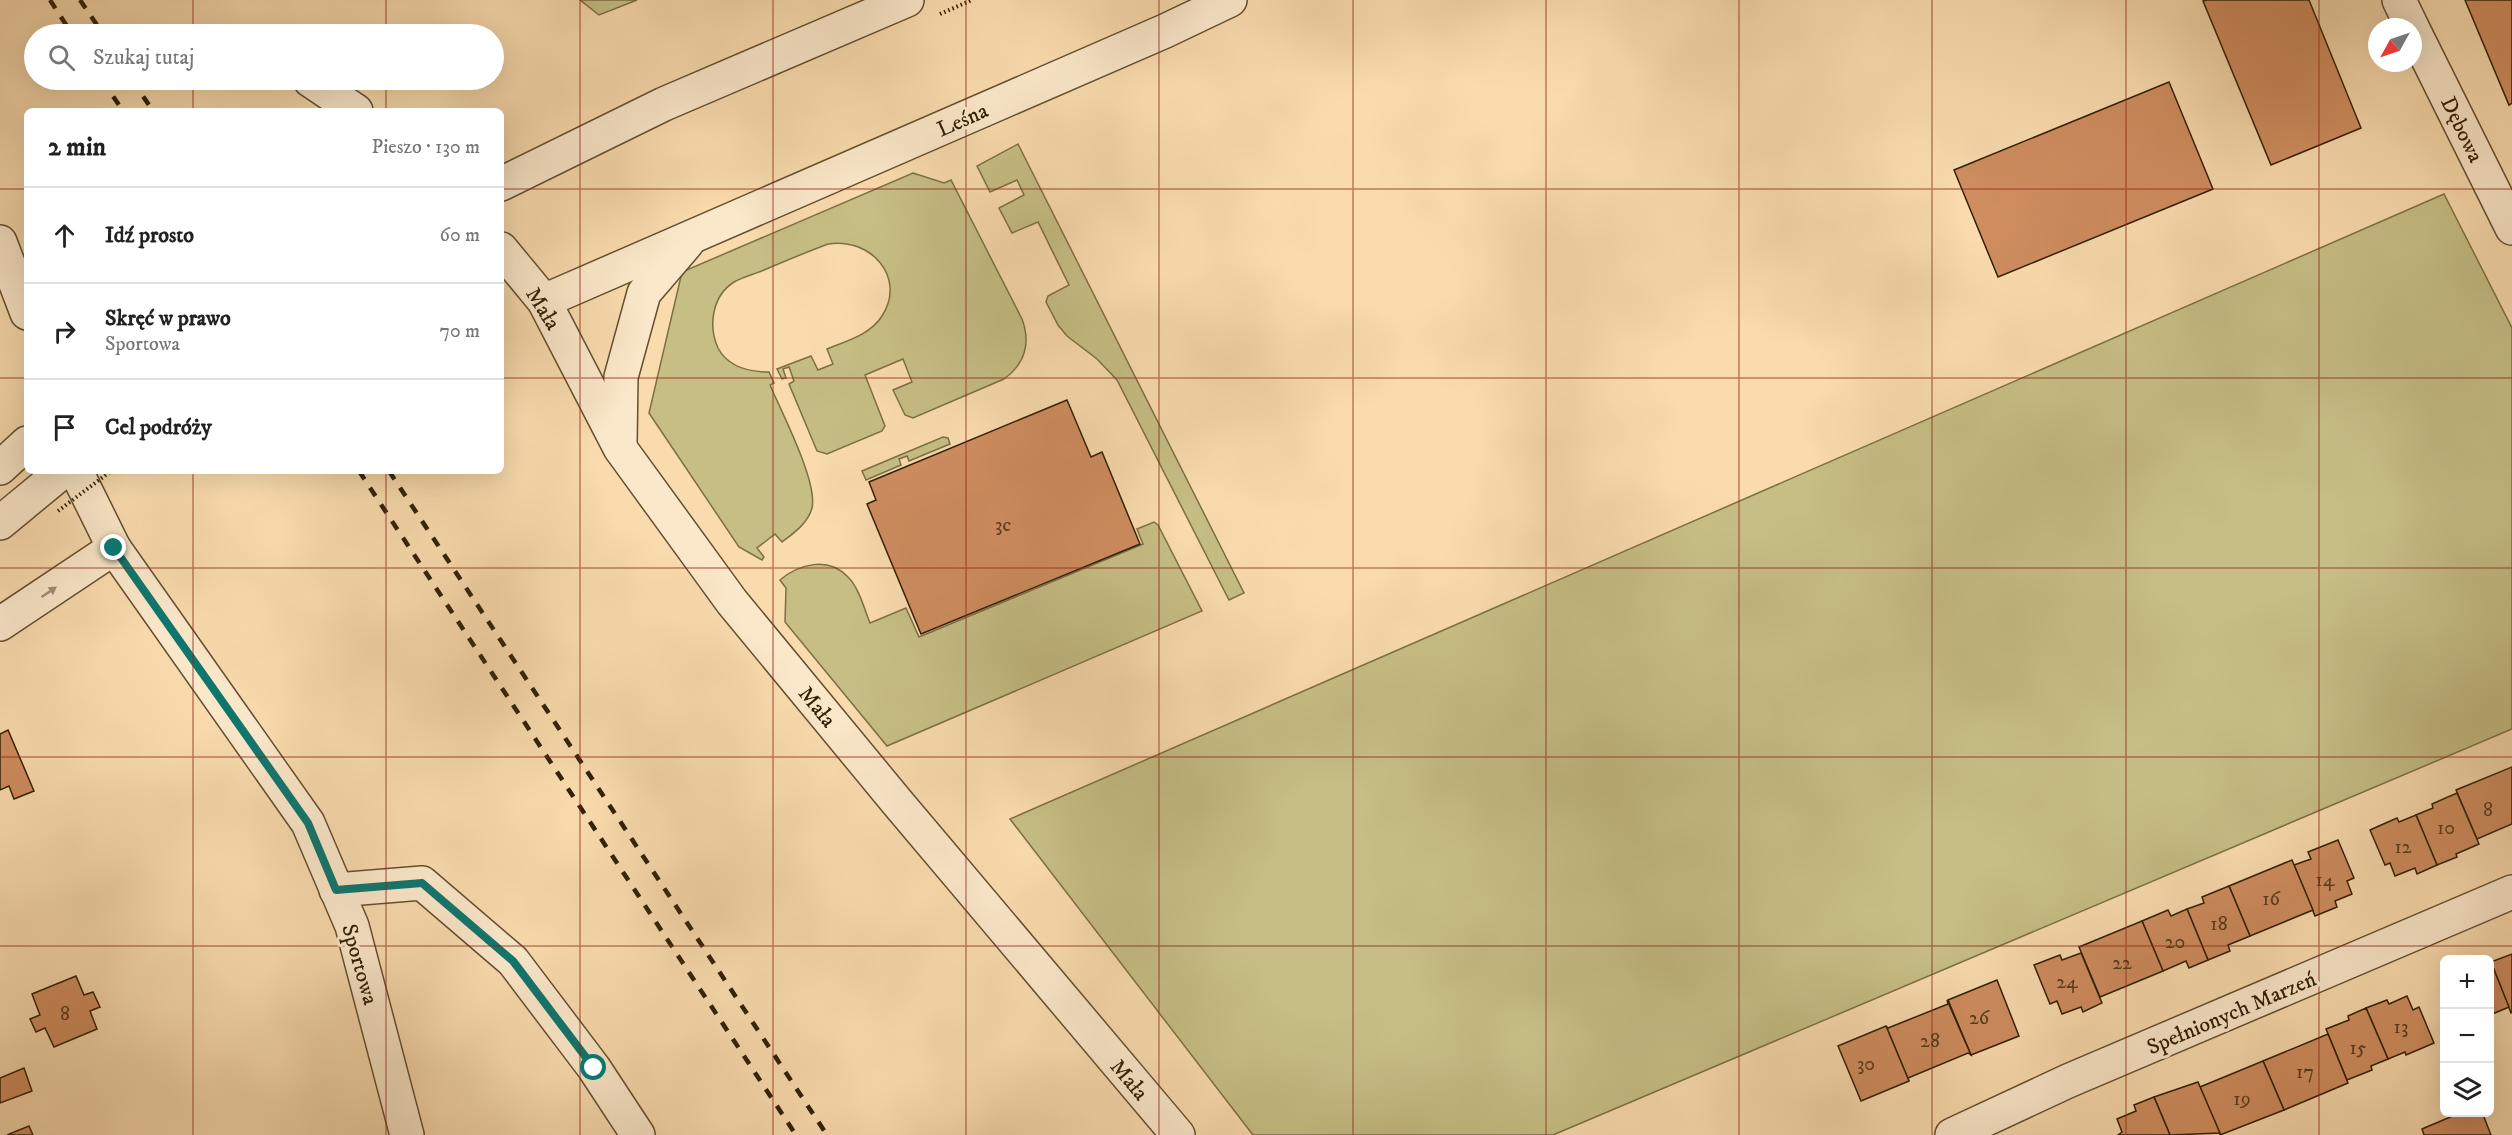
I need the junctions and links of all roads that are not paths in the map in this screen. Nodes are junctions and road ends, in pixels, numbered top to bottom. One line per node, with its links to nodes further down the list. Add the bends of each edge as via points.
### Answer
1 (907, 0): 8 (street, via 664,104)
2 (1230, 0): 10 (street, Leśna)
3 (2399, 0): 4 (street, Dębowa)
4 (2408, 18)
5 (2422, 46): 9 (street, Dębowa)
6 (325, 90): 7 (street)
7 (352, 108)
8 (504, 183)
9 (2512, 228)
10 (693, 237): 13 (street, Leśna); 16 (street, Leśna, via 644,293 621,377)
11 (0, 242): 14 (street)
12 (504, 253): 13 (street, Mała)
13 (544, 301): 16 (street, Mała)
14 (24, 305)
15 (24, 446): 17 (street)
16 (620, 448): 27 (street, Mała, via 732,602)
17 (0, 468)
18 (59, 474): 20 (street)
19 (77, 474): 21 (street, Sportowa)
20 (0, 523)
21 (114, 548): 22 (street, one-way to 21); 23 (street, Sportowa, via 308,823)
22 (0, 624)
23 (336, 890): 25 (street, Sportowa, via 352,926); 26 (street, via 422,883 513,961 594,1068)
24 (2512, 892): 28 (street, Spełnionych Marzeń, via 2068,1081)
25 (407, 1135)
26 (638, 1135)
27 (1178, 1135)
28 (1952, 1135)

